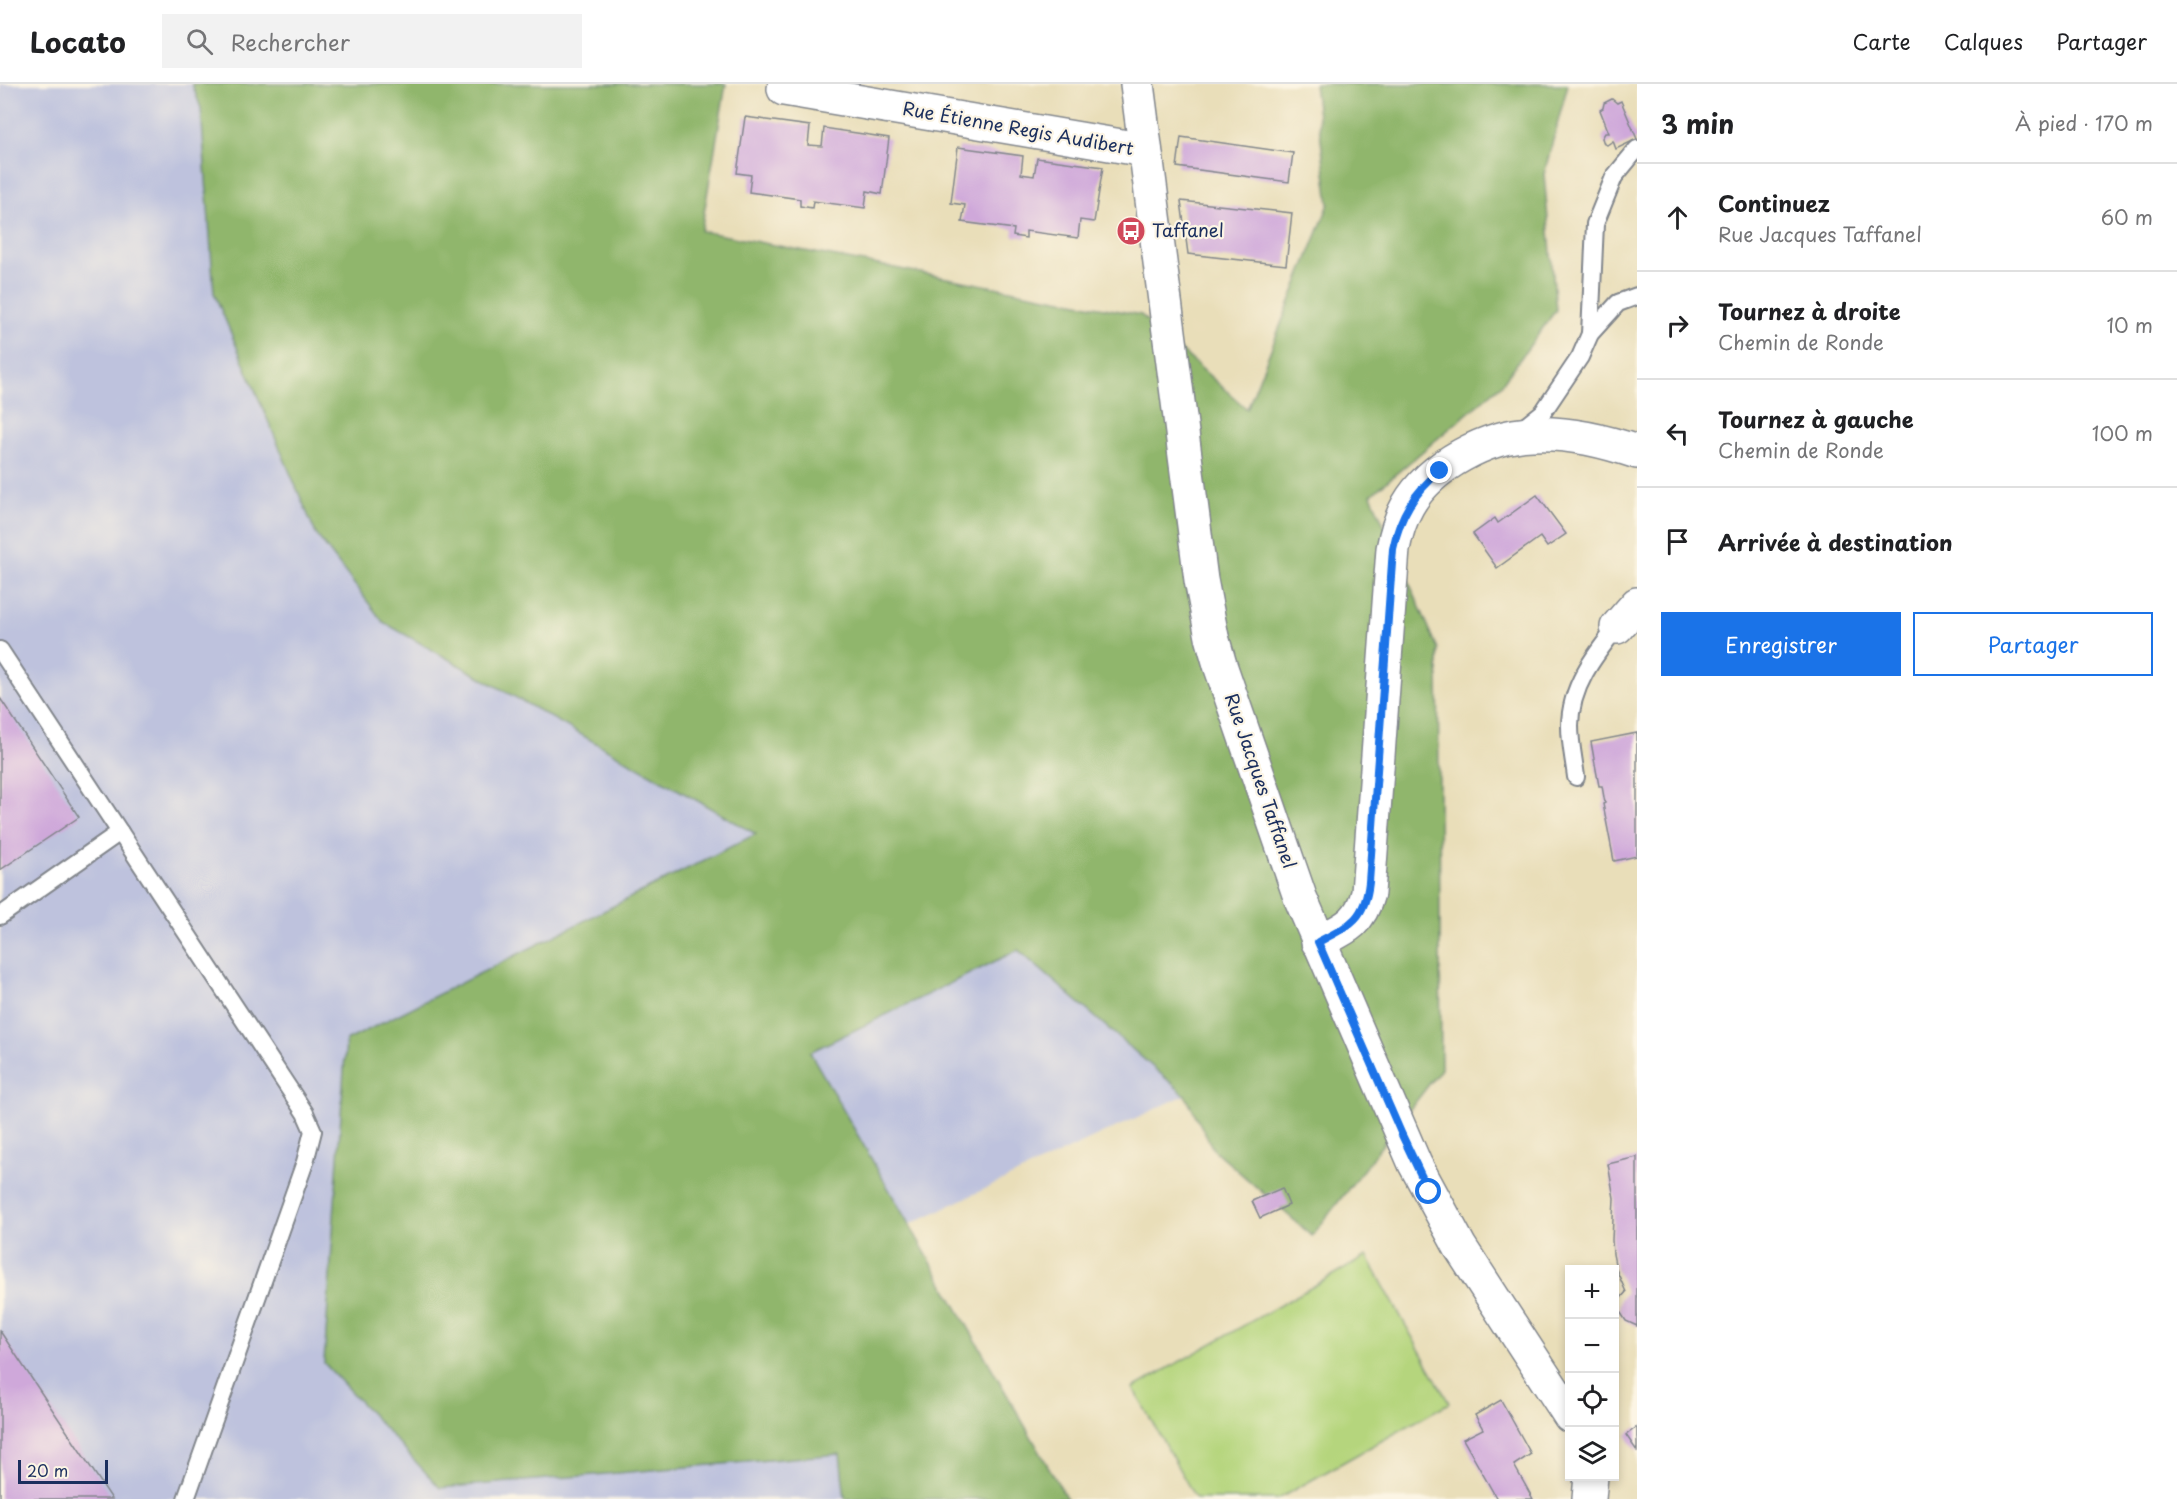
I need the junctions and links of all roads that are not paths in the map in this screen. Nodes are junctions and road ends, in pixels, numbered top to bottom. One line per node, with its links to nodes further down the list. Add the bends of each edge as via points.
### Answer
1 (1137, 84): 4 (street, Rue Jacques Taffanel)
2 (784, 89): 4 (street, Rue Étienne Regis Audibert)
3 (1637, 149): 6 (lane, via 1614,177 1595,224)
4 (1145, 150): 14 (street, Rue Jacques Taffanel, via 1212,637)
5 (1637, 296): 6 (lane, via 1618,303)
6 (1590, 334): 7 (lane, via 1580,357 1543,412)
7 (1513, 436): 8 (street, via 1548,434); 14 (street, via 1455,460 1418,492 1401,519 1393,549 1368,893 1357,918)
8 (1637, 452)
9 (1627, 616): 11 (lane, via 1590,663 1574,696 1570,727)
10 (0, 650): 12 (lane)
11 (1575, 777)
12 (120, 832): 13 (lane); 16 (lane, via 305,1113 313,1131)
13 (0, 916)
14 (1318, 942): 15 (street, Rue Jacques Taffanel, via 1429,1192)
15 (1565, 1410)
16 (186, 1499)

